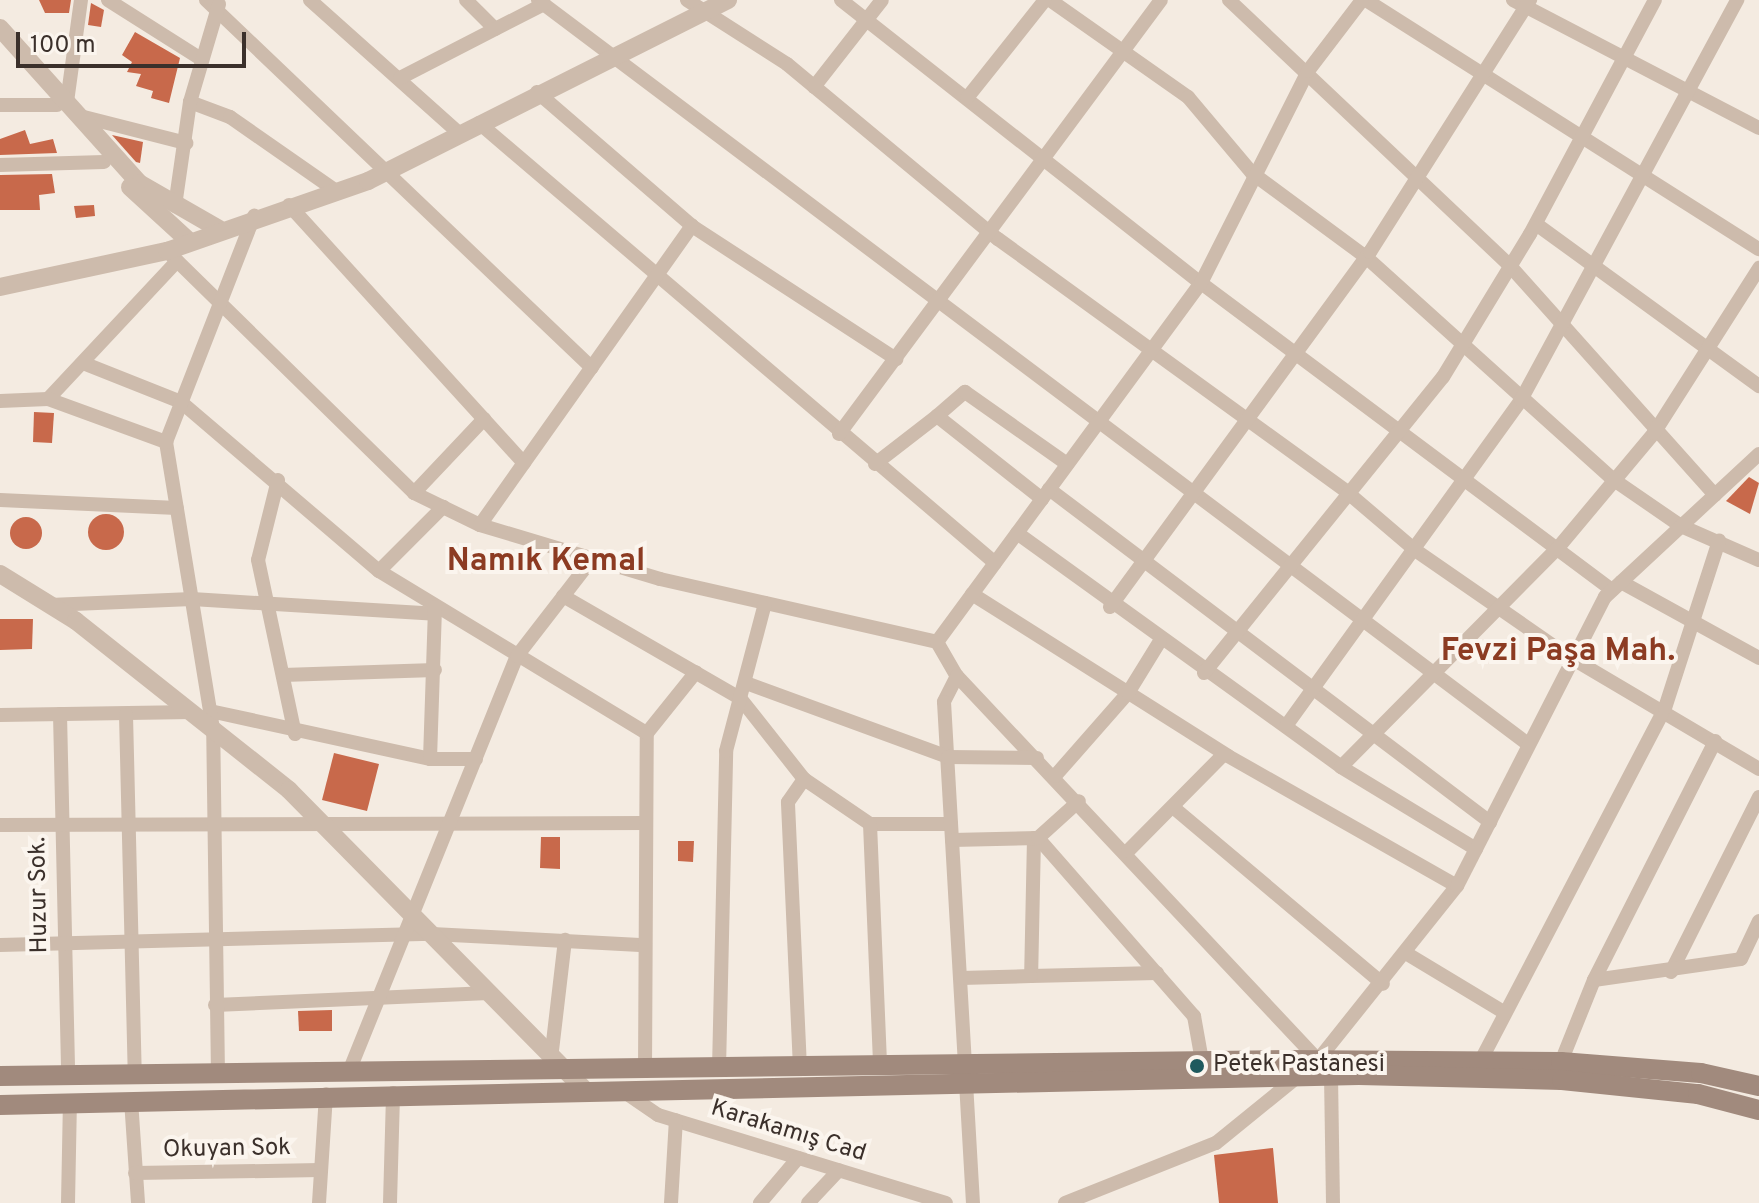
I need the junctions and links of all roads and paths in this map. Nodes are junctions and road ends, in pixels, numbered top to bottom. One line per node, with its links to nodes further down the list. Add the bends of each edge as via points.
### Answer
1 (81, 0): 36 (street)
2 (108, 0): 26 (street)
3 (310, 0): 29 (street)
4 (687, 0): 18 (street)
5 (728, 0): 18 (street)
6 (841, 0): 19 (street)
7 (882, 0): 19 (street)
8 (1048, 0): 23 (street); 33 (street)
9 (1161, 0): 23 (street)
10 (1229, 0): 27 (street)
11 (1364, 0): 27 (street); 28 (street)
12 (1655, 0): 24 (street)
13 (1737, 0): 32 (street)
14 (471, 2): 21 (street)
15 (541, 2): 21 (street); 25 (street)
16 (1523, 2): 24 (street); 28 (street)
17 (215, 3): 26 (street); 45 (street)
18 (705, 14): 25 (street); 30 (street)
19 (869, 18): 30 (street); 33 (street)
20 (0, 28): 36 (street)
21 (495, 29): 29 (street)
22 (0, 42): 36 (street)
23 (1124, 51): 42 (street); 46 (street, via 1188,97)
24 (1626, 55): 32 (street); 40 (street)
25 (614, 56): 31 (street); 67 (street)
26 (201, 59): 34 (street)
27 (1308, 71): 46 (street); 48 (street)
28 (1487, 73): 40 (street); 48 (street)
29 (400, 78): 39 (street)
30 (814, 87): 56 (street)
31 (537, 92): 37 (street); 54 (street)
32 (1690, 93): 38 (street); 47 (street)
33 (967, 98): 42 (street)
34 (190, 102): 41 (street); 49 (street, via 230,117)
35 (0, 105): 36 (street)
36 (66, 107): 41 (street); 43 (street); 51 (street, via 139,183)
37 (479, 123): 39 (street); 64 (street)
38 (1759, 128)
39 (459, 133): 45 (street)
40 (1584, 134): 47 (street); 53 (street)
41 (186, 143): 51 (street)
42 (1044, 160): 56 (street); 65 (street)
43 (104, 162): 44 (street); 57 (street)
44 (0, 165)
45 (389, 170): 49 (street); 76 (street)
46 (1252, 173): 60 (street); 65 (street)
47 (1645, 173): 58 (street); 63 (street)
48 (1421, 176): 60 (street); 61 (street)
49 (336, 191): 50 (street)
50 (289, 205): 52 (street); 84 (street)
51 (175, 206): 55 (street)
52 (254, 216): 55 (street); 68 (street)
53 (1536, 224): 61 (street); 63 (street)
54 (692, 226): 64 (street); 74 (street)
55 (219, 229): 57 (street)
56 (991, 233): 67 (street); 71 (street)
57 (189, 241): 59 (street)
58 (1759, 249)
59 (172, 256): 66 (street); 68 (street); 75 (street)
60 (1366, 257): 70 (street); 72 (street)
61 (1511, 267): 69 (street); 70 (street)
62 (1759, 268): 73 (street)
63 (1590, 269): 69 (street); 73 (street)
64 (658, 275): 76 (street); 88 (street)
65 (1201, 283): 71 (street); 72 (street)
66 (0, 287)
67 (942, 298): 74 (street); 85 (street)
68 (220, 305): 81 (street); 100 (street)
69 (1559, 321): 79 (street); 87 (street)
70 (1464, 343): 79 (street); 86 (street)
71 (1151, 351): 83 (street); 85 (street)
72 (1294, 352): 83 (street); 86 (street)
73 (1706, 354): 77 (street); 87 (street)
74 (896, 359): 88 (street)
75 (83, 363): 78 (street); 81 (street)
76 (592, 368): 91 (street)
77 (1759, 386)
78 (48, 399): 80 (street); 89 (street)
79 (1521, 400): 96 (street); 97 (street)
80 (0, 401)
81 (181, 402): 89 (street); 95 (street)
82 (937, 416): 92 (street); 93 (street, via 965,392); 101 (street)
83 (1245, 417): 98 (street); 99 (street)
84 (484, 419): 91 (street); 100 (street)
85 (1098, 423): 93 (street); 98 (street)
86 (1398, 429): 97 (street); 99 (street)
87 (1654, 433): 96 (street); 102 (street)
88 (839, 434): 92 (street)
89 (166, 442): 105 (street)
90 (1759, 454): 94 (street)
91 (524, 463): 106 (street)
92 (875, 464): 116 (street)
93 (1067, 464): 101 (street)
94 (1753, 467): 102 (street)
95 (278, 480): 117 (street); 124 (street, via 258,560)
96 (1614, 480): 107 (street); 110 (street)
97 (1464, 481): 110 (street); 111 (street)
98 (1191, 487): 114 (street); 115 (street)
99 (1347, 492): 111 (street); 115 (street)
100 (414, 493): 104 (street)
101 (1046, 494): 108 (street); 114 (street)
102 (1715, 495): 107 (street)
103 (0, 500): 105 (street)
104 (443, 507): 106 (street); 117 (street)
105 (177, 508): 122 (street)
106 (480, 525): 112 (street)
107 (1681, 526): 109 (street); 119 (street)
108 (1017, 533): 116 (street); 126 (street)
109 (1719, 541): 113 (street); 130 (street)
110 (1557, 549): 119 (street); 127 (street)
111 (1415, 550): 127 (street); 129 (street)
112 (592, 559): 121 (street); 123 (street)
113 (1759, 560)
114 (1140, 561): 126 (street); 131 (street)
115 (1291, 561): 129 (street); 131 (street)
116 (995, 563): 120 (street)
117 (379, 571): 128 (street)
118 (0, 574): 125 (street)
119 (1616, 586): 130 (street); 135 (street)
120 (972, 594): 133 (street); 145 (street)
121 (563, 596): 134 (street); 138 (street)
122 (192, 599): 124 (street); 125 (street); 151 (street)
123 (765, 603): 133 (street); 143 (street)
124 (268, 604): 128 (street); 141 (street)
125 (50, 605): 151 (street)
126 (1110, 607): 132 (street)
127 (1500, 609): 135 (street); 140 (street)
128 (435, 610): 134 (street); 137 (street)
129 (1365, 619): 140 (street); 144 (street)
130 (1692, 623): 136 (street); 147 (street)
131 (1234, 632): 139 (street); 144 (street)
132 (1160, 641): 139 (street); 145 (street)
133 (937, 642): 142 (street)
134 (517, 656): 153 (street); 162 (street)
135 (1568, 656): 147 (street); 157 (street)
136 (1759, 658)
137 (435, 670): 141 (street); 161 (street)
138 (696, 672): 146 (street); 153 (street)
139 (1204, 673): 152 (street)
140 (1435, 673): 155 (street); 157 (street)
141 (283, 675): 154 (street)
142 (957, 676): 159 (street, via 944,702); 160 (street)
143 (746, 683): 146 (street); 159 (street)
144 (1312, 691): 152 (street); 155 (street)
145 (1128, 693): 158 (street); 165 (street)
146 (740, 698): 166 (street); 213 (street, via 726,751)
147 (1665, 708): 156 (street); 205 (street)
148 (60, 714): 149 (street); 150 (street); 175 (street, Huzur Sok.)
149 (0, 715)
150 (126, 715): 151 (street); 176 (street)
151 (205, 718): 154 (street); 177 (street); 178 (street)
152 (1286, 726): 163 (street)
153 (647, 733): 171 (street)
154 (295, 734): 161 (street)
155 (1371, 737): 163 (street); 170 (street)
156 (1715, 741): 164 (street); 200 (street)
157 (1528, 744): 170 (street)
158 (1224, 754): 169 (street); 184 (street)
159 (948, 757): 160 (street); 173 (street)
160 (1037, 758): 165 (street)
161 (430, 759): 162 (street)
162 (476, 759): 179 (street)
163 (1341, 767): 182 (street)
164 (1759, 769)
165 (1055, 776): 168 (street)
166 (804, 779): 172 (street); 211 (street, via 788,802)
167 (1759, 797): 196 (street)
168 (1079, 801): 180 (street); 183 (street)
169 (1174, 808): 183 (street); 201 (street)
170 (1490, 822): 182 (street)
171 (646, 823): 179 (street); 194 (street)
172 (870, 824): 173 (street); 210 (street)
173 (951, 824): 181 (street)
174 (0, 825): 175 (street)
175 (60, 826): 176 (street); 192 (street, Huzur Sok.)
176 (127, 826): 177 (street); 191 (street)
177 (216, 826): 178 (street); 190 (street)
178 (325, 827): 179 (street); 185 (street)
179 (449, 828): 185 (street)
180 (1036, 838): 181 (street); 197 (street); 198 (street)
181 (952, 840): 199 (street)
182 (1476, 849): 184 (street)
183 (1128, 851): 212 (street)
184 (1457, 886): 195 (street)
185 (414, 915): 187 (street); 188 (street)
186 (1759, 921): 196 (street, via 1741,959)
187 (432, 934): 188 (street); 189 (street); 202 (street)
188 (404, 938): 190 (street); 203 (street)
189 (565, 940): 194 (street); 209 (street)
190 (213, 942): 191 (street); 204 (street)
191 (136, 943): 192 (street); 217 (street)
192 (62, 944): 193 (street); 216 (street, Huzur Sok.)
193 (0, 945)
194 (645, 945): 214 (street)
195 (1409, 955): 201 (street); 205 (street)
196 (1671, 972): 200 (street)
197 (1157, 973): 198 (street); 206 (street, via 1194,1016)
198 (1031, 976): 199 (street)
199 (961, 978): 219 (street)
200 (1594, 980): 208 (street)
201 (1383, 984): 212 (street)
202 (489, 993): 203 (street); 209 (street)
203 (379, 998): 204 (street); 215 (street)
204 (215, 1005): 218 (street)
205 (1502, 1011): 207 (street)
206 (1202, 1061): 212 (main road); 219 (main road)
207 (1480, 1062): 208 (main road); 212 (main road)
208 (1561, 1062): 222 (main road, via 1701,1073)
209 (557, 1066): 214 (main road); 215 (main road); 224 (street)
210 (880, 1067): 211 (main road); 219 (main road)
211 (800, 1068): 213 (main road)
212 (1324, 1068): 221 (main road); 230 (main road, via 1562,1080 1698,1094); 246 (street)
213 (719, 1069): 214 (main road)
214 (645, 1071)
215 (348, 1074): 218 (main road)
216 (68, 1075): 217 (main road); 220 (main road)
217 (135, 1075): 218 (main road)
218 (218, 1075)
219 (966, 1075): 221 (main road); 223 (main road); 244 (street)
220 (0, 1076)
221 (1302, 1077): 245 (street, via 1216,1143)
222 (1759, 1086)
223 (622, 1091): 224 (main road); 231 (street, Karakamış Cad)
224 (587, 1092): 225 (main road)
225 (393, 1093): 226 (main road); 239 (street)
226 (326, 1094): 227 (main road); 233 (street)
227 (131, 1100): 228 (main road); 235 (street)
228 (70, 1102): 229 (main road); 236 (street)
229 (0, 1105)
230 (1759, 1110)
231 (676, 1120): 232 (street, Karakamış Cad); 240 (street)
232 (798, 1158): 234 (street, Karakamış Cad); 241 (street)
233 (320, 1170): 235 (street, Okuyan Sok); 238 (street)
234 (839, 1170): 242 (street); 243 (street, Karakamış Cad)
235 (135, 1173): 237 (street)
236 (68, 1203)
237 (138, 1203)
238 (319, 1203)
239 (390, 1203)
240 (671, 1203)
241 (760, 1203)
242 (808, 1203)
243 (946, 1203)
244 (973, 1203)
245 (1065, 1203)
246 (1333, 1203)

